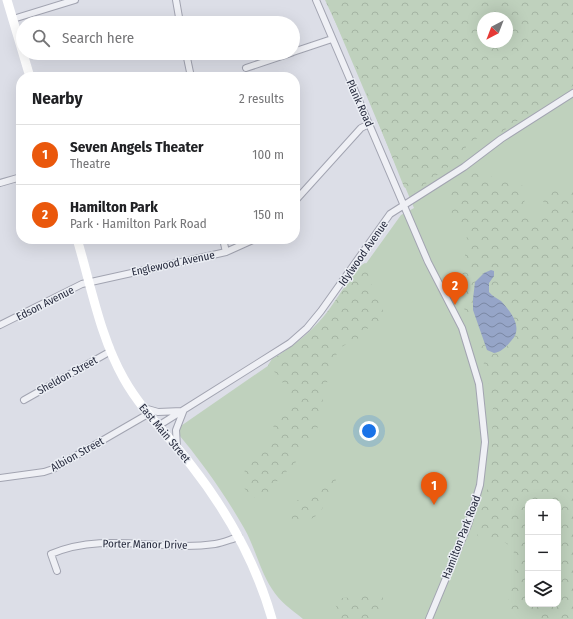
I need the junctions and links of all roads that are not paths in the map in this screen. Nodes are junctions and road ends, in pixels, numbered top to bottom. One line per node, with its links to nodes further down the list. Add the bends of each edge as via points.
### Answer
1 (7, 0): 8 (main road)
2 (75, 0): 5 (street)
3 (176, 0): 6 (street)
4 (316, 0): 10 (street, Plank Road)
5 (23, 16)
6 (179, 16)
7 (16, 18): 8 (street)
8 (13, 19): 9 (main road)
9 (16, 29)
10 (332, 39): 11 (street); 19 (street, Plank Road)
11 (300, 50)
12 (25, 60): 16 (main road)
13 (187, 60): 17 (street)
14 (271, 60): 15 (street)
15 (246, 68)
16 (29, 72)
17 (190, 72)
18 (573, 93): 23 (street, Idylwood Avenue, via 501,138 464,167)
19 (369, 124): 22 (street, via 361,128); 23 (street, Plank Road)
20 (16, 178): 21 (street)
21 (0, 183)
22 (300, 195)
23 (404, 205): 33 (street, Idylwood Avenue, via 390,214 322,311 307,328 290,343); 40 (street, Hamilton Park Road, via 432,271 466,338 480,384 484,423 484,464 477,497)
24 (79, 244): 28 (main road, East Main Street)
25 (224, 244): 27 (street)
26 (244, 244): 27 (street, Englewood Avenue)
27 (226, 252): 28 (street, Englewood Avenue)
28 (90, 282): 29 (street, Edson Avenue); 30 (main road, East Main Street)
29 (0, 325)
30 (111, 351): 31 (street, Sheldon Street); 32 (main road, East Main Street, via 124,380)
31 (24, 400)
32 (145, 410): 33 (street, Idylwood Avenue); 34 (main road, East Main Street); 36 (street, Albion Street, via 49,471)
33 (184, 410): 34 (street, Idylwood Avenue); 35 (street, via 176,430)
34 (158, 426): 35 (main road, East Main Street)
35 (177, 448): 37 (main road, East Main Street, via 218,501)
36 (0, 478)
37 (239, 537): 38 (street, Porter Manor Drive, via 216,544 200,545 100,542 83,544 51,554); 39 (main road, East Main Street)
38 (57, 571)
39 (272, 619)
40 (429, 619)

